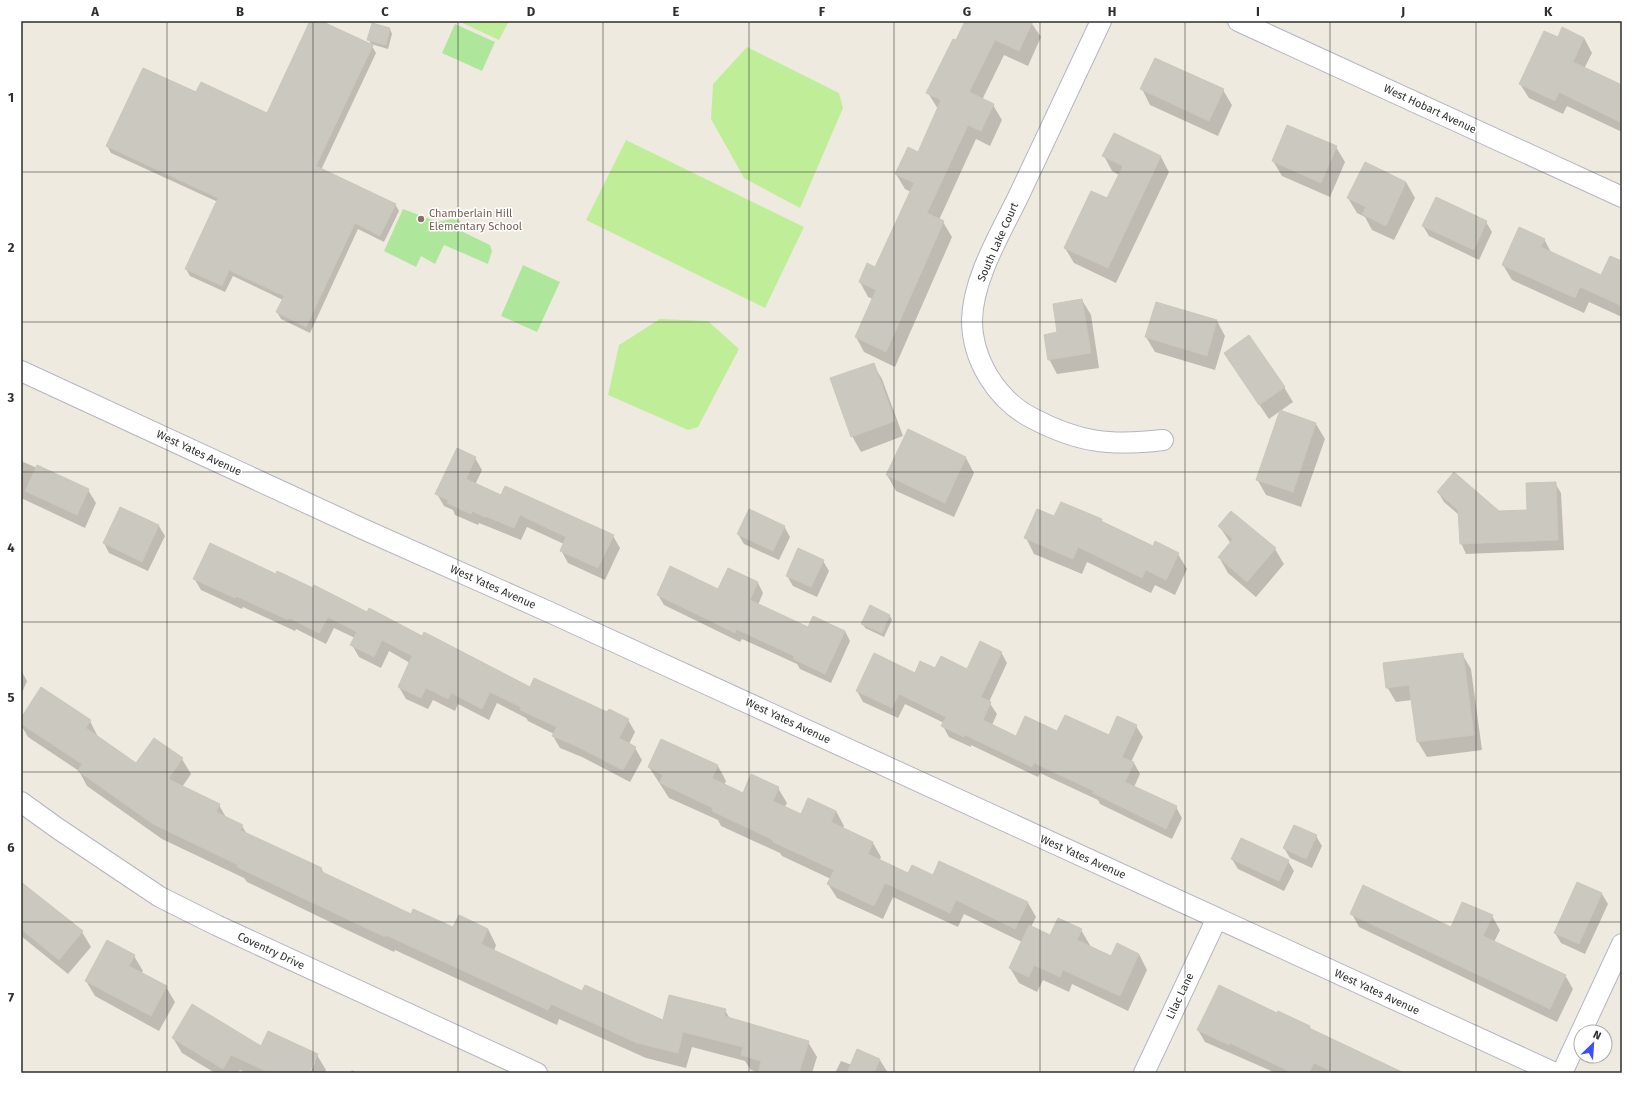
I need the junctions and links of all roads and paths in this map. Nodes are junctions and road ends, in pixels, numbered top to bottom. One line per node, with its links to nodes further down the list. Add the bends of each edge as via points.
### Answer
1 (1101, 21): 5 (street, South Lake Court, via 988,259 974,304 974,335 977,351 990,379 1022,413 1058,431 1088,440)
2 (1238, 21): 3 (street, West Hobart Avenue)
3 (1622, 197)
4 (21, 371): 7 (street, West Yates Avenue)
5 (1163, 440)
6 (21, 802): 9 (street, Coventry Drive, via 160,897)
7 (1216, 918): 10 (street, Lilac Lane); 11 (street, West Yates Avenue)
8 (1622, 944): 12 (street)
9 (537, 1073)
10 (1144, 1073)
11 (1555, 1073)
12 (1562, 1073)

